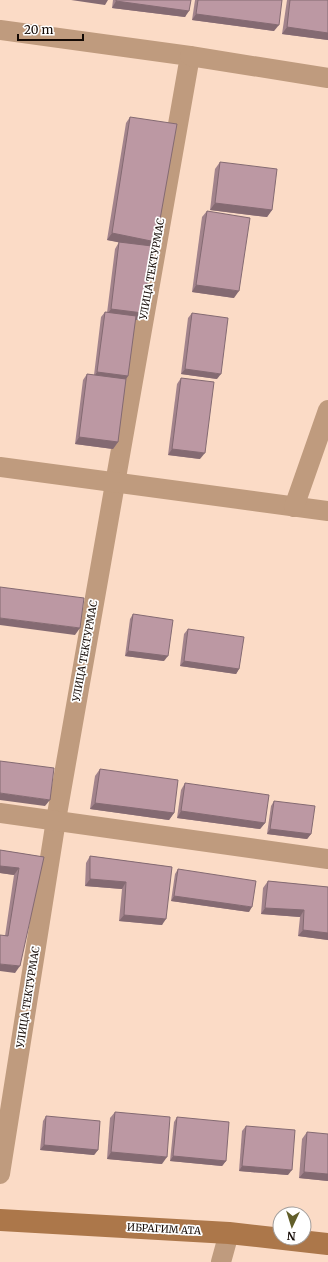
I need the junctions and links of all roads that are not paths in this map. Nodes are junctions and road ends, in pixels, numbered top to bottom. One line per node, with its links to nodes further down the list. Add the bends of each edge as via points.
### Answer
1 (0, 30): 2 (street)
2 (190, 56): 3 (street); 6 (street, УЛИЦА ТЕКТУРМАС)
3 (328, 78)
4 (328, 410): 7 (street)
5 (0, 467): 6 (street)
6 (115, 482): 7 (street); 10 (street, УЛИЦА ТЕКТУРМАС)
7 (294, 507): 8 (street)
8 (328, 512)
9 (0, 813): 10 (street)
10 (56, 820): 11 (street); 12 (street, УЛИЦА ТЕКТУРМАС)
11 (328, 859)
12 (0, 1174)
13 (0, 1220): 14 (street, ИБРАГИМ АТА)
14 (228, 1233): 15 (street, ИБРАГИМ АТА); 16 (street)
15 (328, 1244)
16 (221, 1262)

